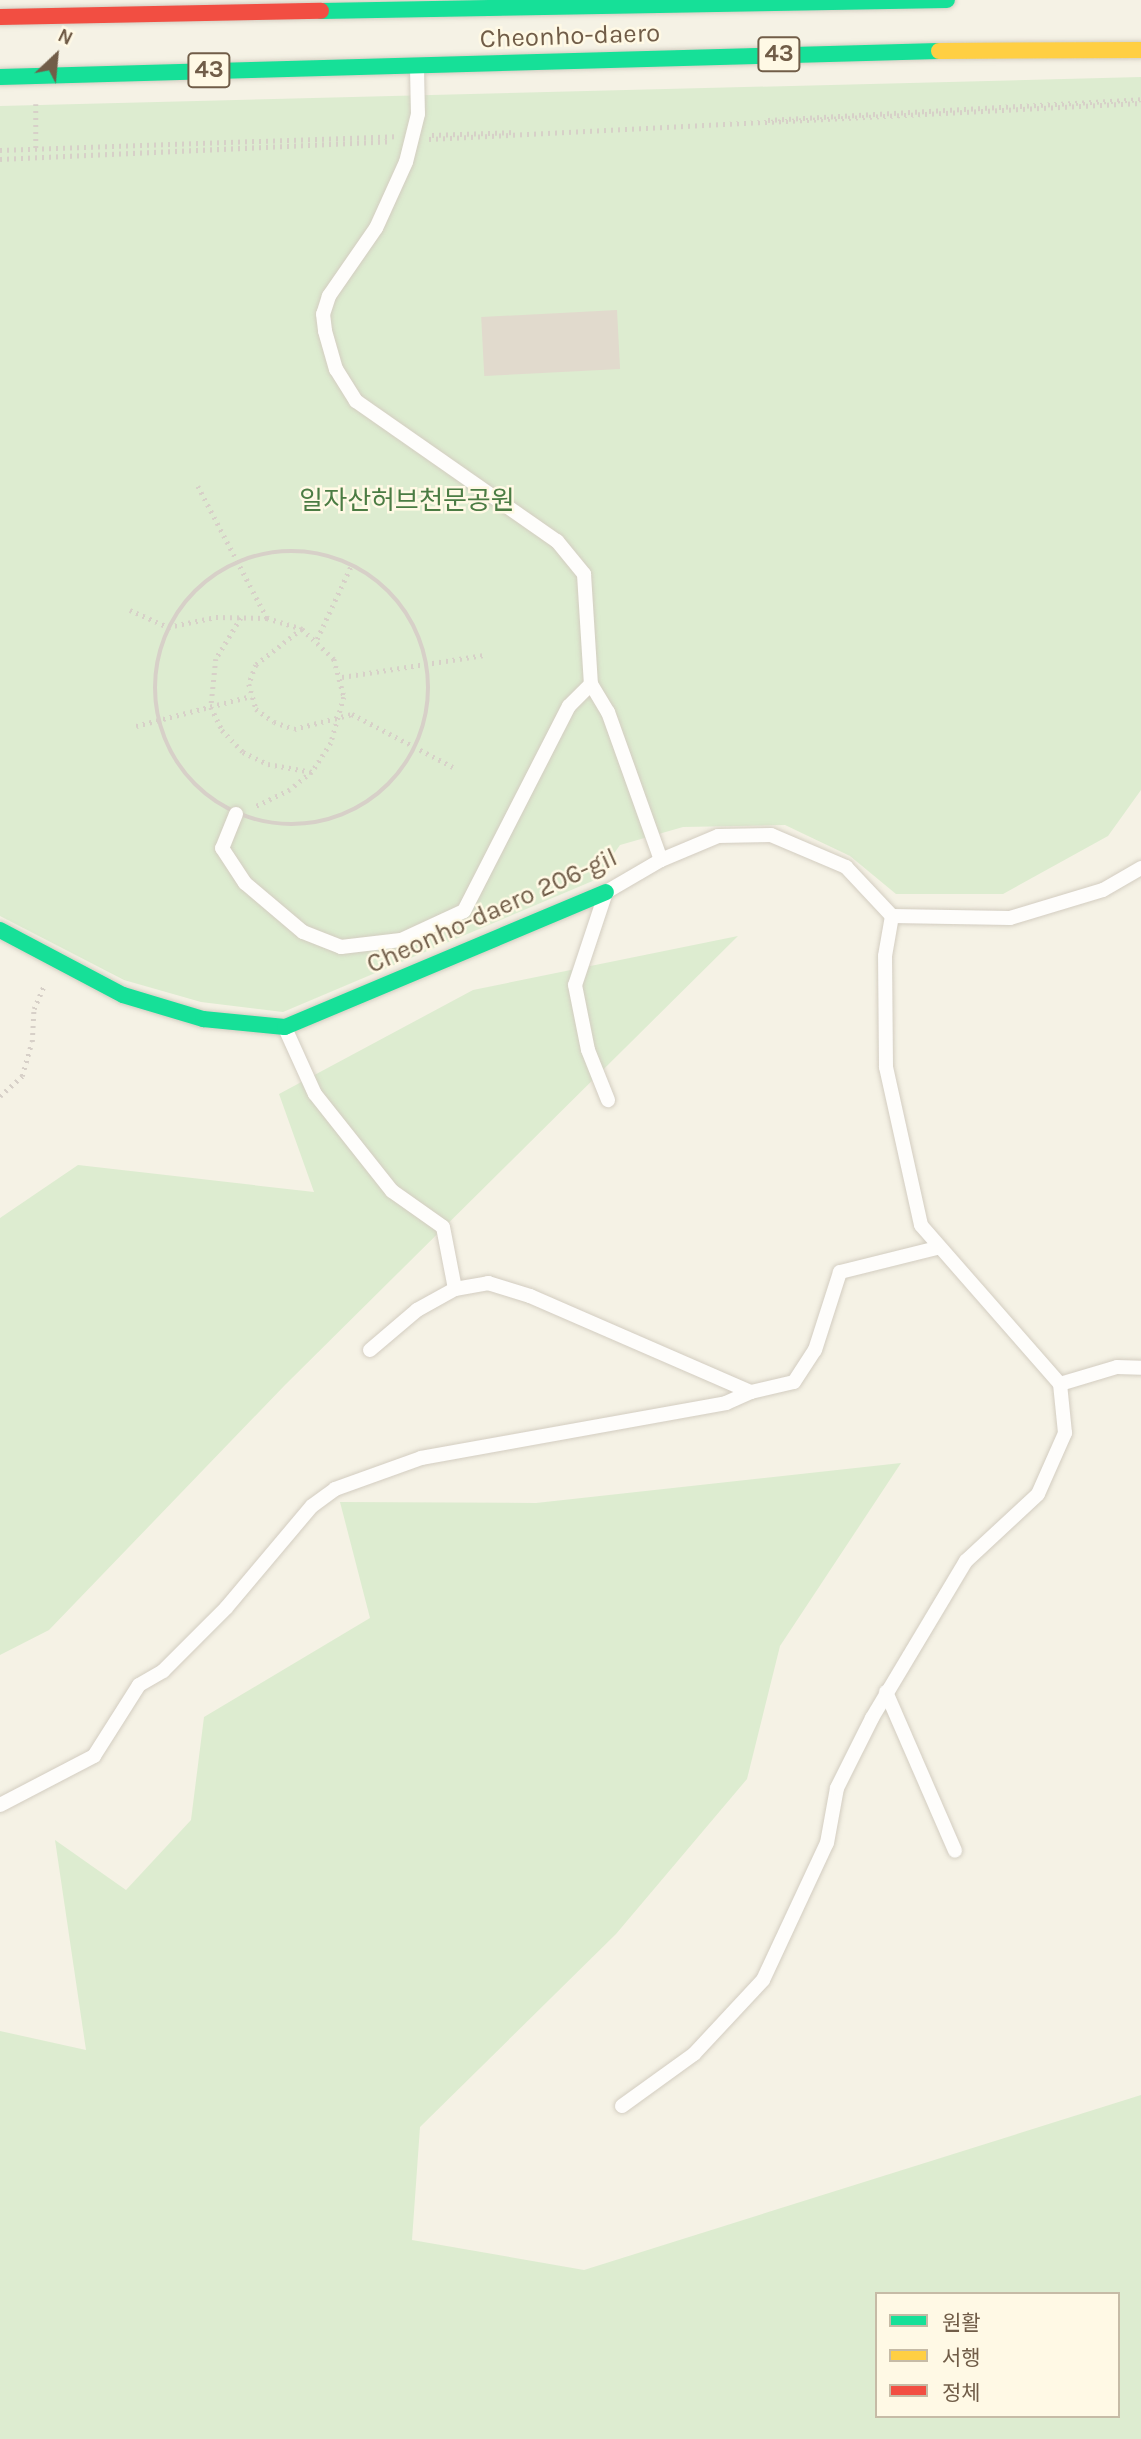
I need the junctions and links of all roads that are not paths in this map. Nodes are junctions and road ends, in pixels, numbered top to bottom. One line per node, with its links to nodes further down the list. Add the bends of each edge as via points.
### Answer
1 (130, 0): 3 (main road)
2 (947, 0): 3 (main road, Cheonho-daero / 43)
3 (147, 12): 4 (main road, Cheonho-daero / 43)
4 (0, 17)
5 (1141, 50): 6 (main road, Cheonho-daero / 43, via 897,51)
6 (417, 66): 7 (main road, Cheonho-daero / 43); 8 (lane, via 418,114 412,138 376,228 329,296 323,314 336,369 356,401 557,541 573,557 584,574)
7 (0, 77)
8 (591, 684): 9 (lane, via 569,706 464,911 401,940 341,947 303,932 245,883 222,848); 10 (lane, via 608,712)
9 (236, 814)
10 (661, 860): 12 (lane, Cheonho-daero 206-gil); 13 (lane, Cheonho-daero 206-gil, via 718,836 771,835 846,867)
11 (1141, 868): 13 (lane, via 1103,890 1010,918)
12 (606, 892): 15 (main road, Cheonho-daero 206-gil); 16 (lane, via 575,985 588,1050)
13 (892, 916): 17 (lane, via 885,956 886,1067 921,1225)
14 (0, 930): 15 (main road, Cheonho-daero 206-gil, via 124,995 203,1020)
15 (285, 1027): 18 (lane, via 315,1094 392,1191 443,1227)
16 (608, 1101)
17 (937, 1248): 21 (lane); 22 (lane, via 840,1272 814,1349 794,1382)
18 (455, 1289): 19 (lane, via 417,1310); 22 (lane, via 488,1283 530,1296)
19 (370, 1350)
20 (1141, 1368): 21 (lane, via 1117,1367)
21 (1060, 1384): 23 (lane, via 1065,1433 1038,1494 966,1561)
22 (751, 1392): 24 (lane, via 726,1403 421,1458 335,1489 312,1506 217,1617 163,1671 139,1685 94,1756)
23 (886, 1692): 25 (lane); 26 (lane, via 837,1788 827,1843 763,1980 694,2054)
24 (0, 1805)
25 (955, 1851)
26 (622, 2106)

